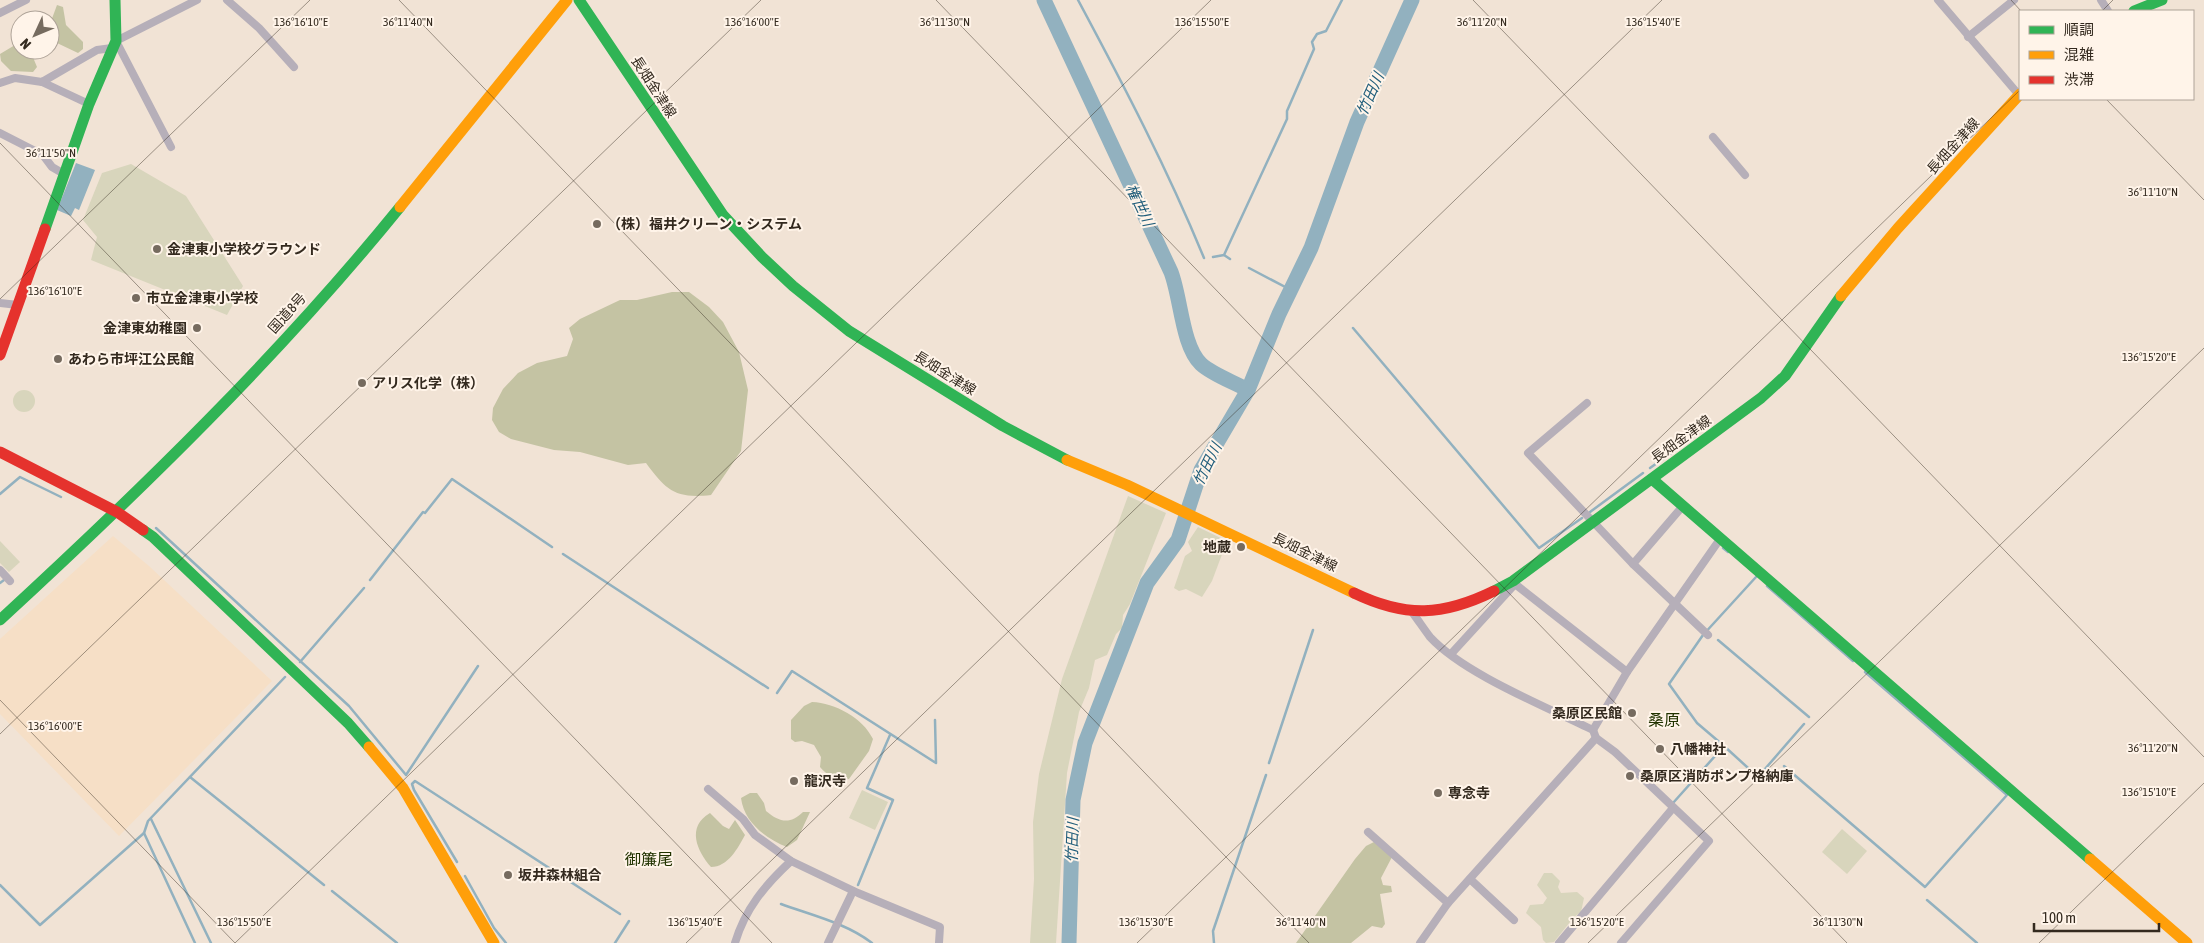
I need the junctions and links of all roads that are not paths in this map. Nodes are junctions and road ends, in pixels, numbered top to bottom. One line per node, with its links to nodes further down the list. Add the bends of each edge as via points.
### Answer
1 (26, 0): 11 (street)
2 (115, 0): 13 (main road)
3 (197, 0): 13 (street)
4 (227, 0): 14 (street, via 259,28)
5 (567, 0): 32 (main road, 国道8号, via 395,213 297,325)
6 (579, 0): 40 (main road, 長畑金津線, via 723,215 762,257 849,331 979,412 1078,466 1127,484 1371,602)
7 (1938, 0): 12 (street)
8 (2014, 0): 12 (street)
9 (2162, 0): 10 (main road)
10 (2137, 10)
11 (0, 13)
12 (1968, 37): 17 (street)
13 (114, 45): 15 (street, via 97,50); 19 (main road); 22 (street)
14 (294, 67)
15 (42, 82): 16 (street, via 15,78); 19 (street)
16 (0, 83)
17 (2019, 94)
18 (2019, 96): 30 (main road, 長畑金津線, via 1844,291 1785,376 1762,398)
19 (89, 104): 23 (main road)
20 (0, 133): 23 (street, via 43,155 52,167)
21 (1713, 137): 24 (street)
22 (171, 147)
23 (64, 174): 26 (main road)
24 (1745, 175)
25 (0, 303): 26 (street)
26 (18, 305): 27 (main road)
27 (0, 355)
28 (1587, 403): 33 (street, via 1528,453)
29 (0, 452): 32 (main road)
30 (1652, 479): 31 (main road); 33 (main road, 長畑金津線)
31 (1682, 507): 34 (main road); 35 (street)
32 (117, 512): 41 (main road, 国道8号); 54 (main road, via 154,537 348,723 403,788)
33 (1592, 521): 35 (street); 38 (main road, 長畑金津線)
34 (1720, 539): 39 (street); 61 (main road)
35 (1633, 564): 39 (street)
36 (0, 570): 37 (street)
37 (10, 581)
38 (1514, 583): 40 (main road, 長畑金津線, via 1469,605 1450,610); 43 (street); 44 (street)
39 (1673, 604): 42 (street); 44 (street)
40 (1412, 612): 43 (street, via 1431,638)
41 (0, 620)
42 (1708, 634)
43 (1451, 654): 45 (street, via 1484,676)
44 (1627, 672): 45 (street)
45 (1594, 734): 47 (street); 50 (street)
46 (708, 789): 49 (street, via 743,819 755,835)
47 (1673, 808): 59 (street); 60 (street, via 1709,841)
48 (1368, 832): 52 (street)
49 (791, 861): 51 (street); 55 (street, via 755,899)
50 (1470, 878): 52 (street); 53 (street)
51 (853, 891): 56 (street); 57 (street, via 940,927)
52 (1448, 903): 58 (street)
53 (1514, 920)
54 (494, 943)
55 (735, 943)
56 (828, 943)
57 (940, 943)
58 (1421, 943)
59 (1559, 943)
60 (1621, 943)
61 (2187, 943)

